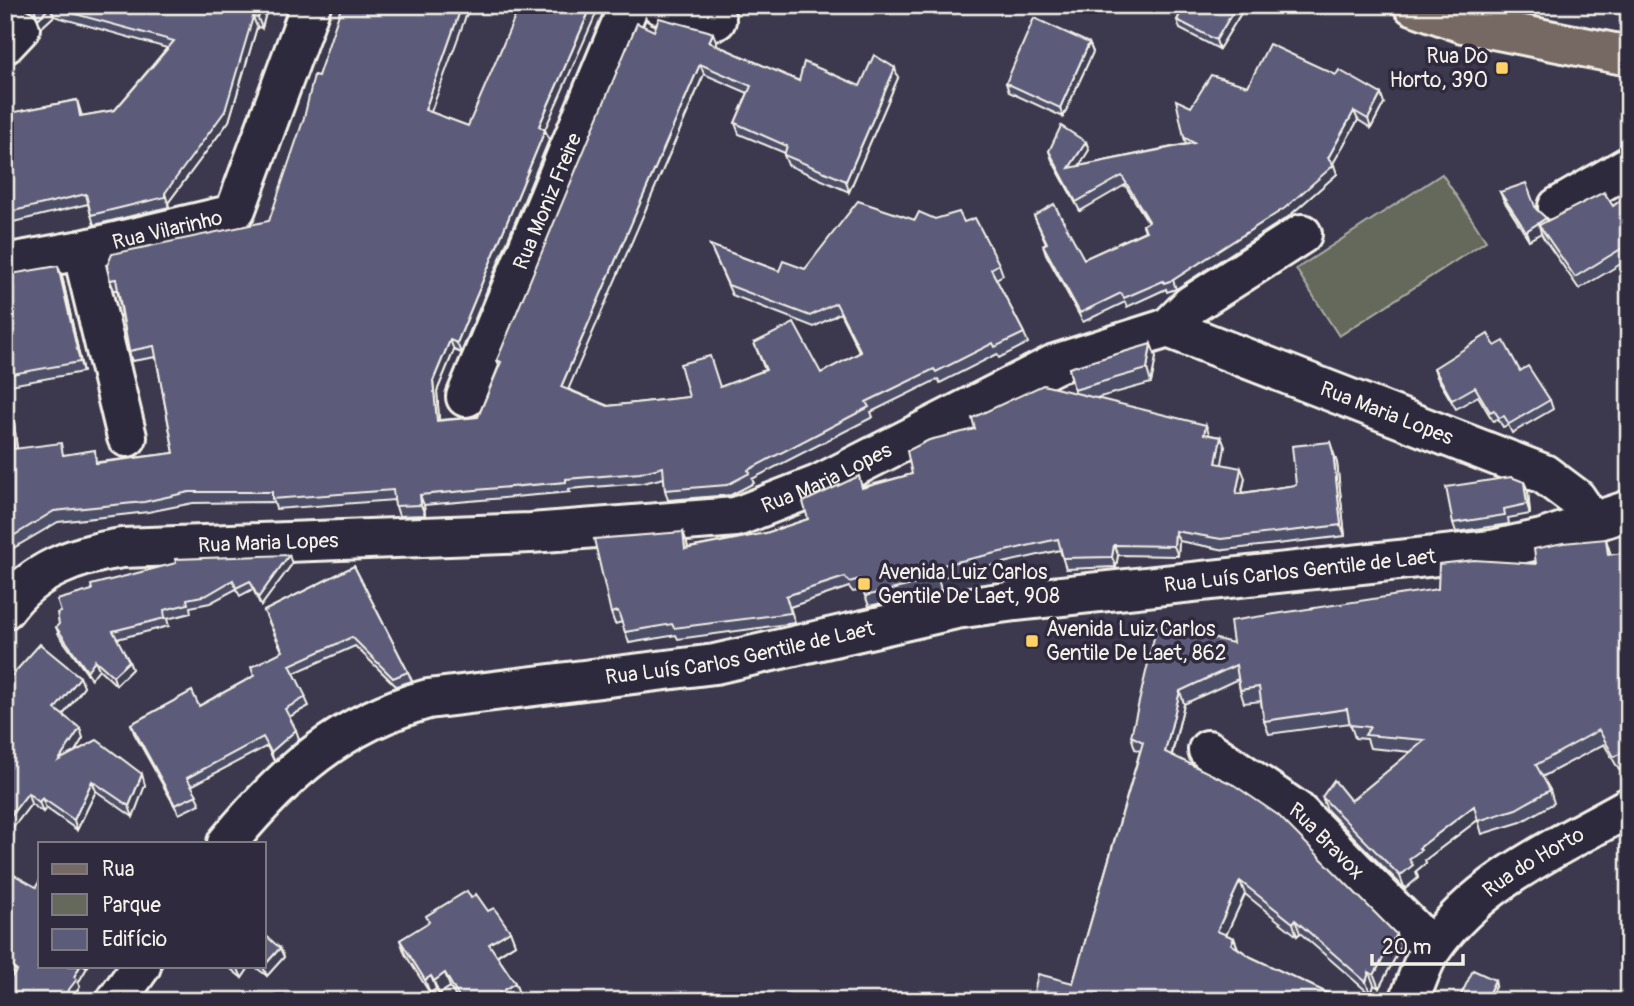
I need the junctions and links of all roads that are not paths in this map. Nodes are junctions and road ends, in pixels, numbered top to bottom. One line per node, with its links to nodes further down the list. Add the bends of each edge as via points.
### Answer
1 (311, 5): 10 (street, Rua Vilarinho, via 236,209 230,215)
2 (629, 5): 13 (street, Rua Moniz Freire)
3 (661, 5): 5 (street)
4 (1413, 5): 6 (main road, via 1463,23)
5 (716, 20)
6 (1629, 56)
7 (1629, 166): 8 (street)
8 (1558, 207)
9 (1303, 234): 12 (street, via 1191,306)
10 (82, 250): 11 (street, Rua Vilarinho); 14 (street)
11 (5, 264)
12 (1168, 328): 16 (street, Rua Maria Lopes, via 1544,474 1576,498); 17 (street, Rua Maria Lopes, via 1055,364 818,485 736,517 531,533 122,548 90,553 59,565 33,580)
13 (466, 397)
14 (127, 437)
15 (1629, 510): 16 (street, Rua Luís Carlos Gentile de Laet)
16 (1593, 523): 20 (street, Rua Luís Carlos Gentile de Laet, via 1492,550 956,609 715,664 428,699 391,709 311,756 263,801)
17 (5, 609)
18 (1208, 750): 21 (street, Rua Bravox, via 1297,811)
19 (1629, 807): 21 (street, Rua do Horto, via 1514,871 1471,904)
20 (229, 842)
21 (1432, 948): 24 (street, Rua do Horto)
22 (140, 968): 23 (street)
23 (116, 1001)
24 (1409, 1001)

